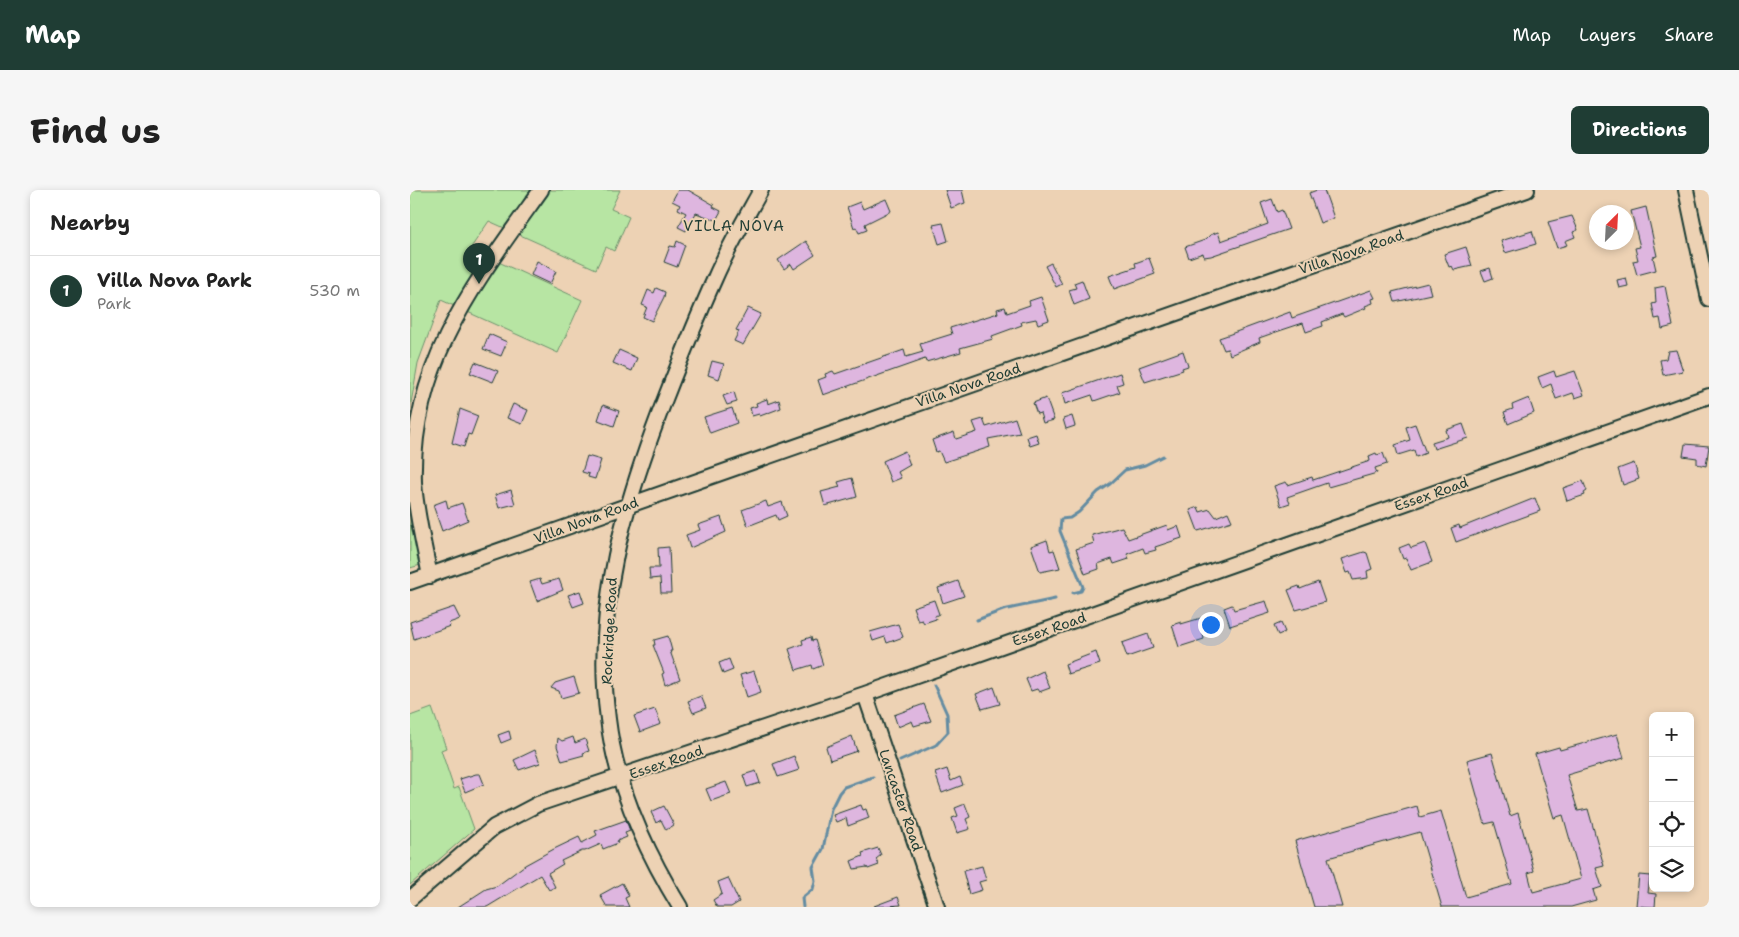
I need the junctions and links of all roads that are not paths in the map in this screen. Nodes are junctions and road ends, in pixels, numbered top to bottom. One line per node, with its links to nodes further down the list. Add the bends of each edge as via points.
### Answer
1 (541, 190): 8 (street, via 462,302 446,332 423,392 414,444 414,482)
2 (760, 190): 7 (street, Rockridge Road, via 715,277 687,342)
3 (1527, 190): 7 (street, Villa Nova Road)
4 (1686, 190): 5 (street)
5 (1709, 299)
6 (1709, 396): 10 (street, Essex Road)
7 (627, 505): 8 (street, Villa Nova Road); 11 (street, Rockridge Road, via 610,587 606,651 608,719)
8 (430, 576): 9 (street, Villa Nova Road)
9 (410, 582)
10 (865, 694): 11 (street, Essex Road); 14 (street, Lancaster Road)
11 (620, 778): 12 (street, Essex Road, via 538,804 507,819 472,844); 13 (street, Rockridge Road, via 648,850)
12 (410, 899)
13 (680, 907)
14 (937, 907)

